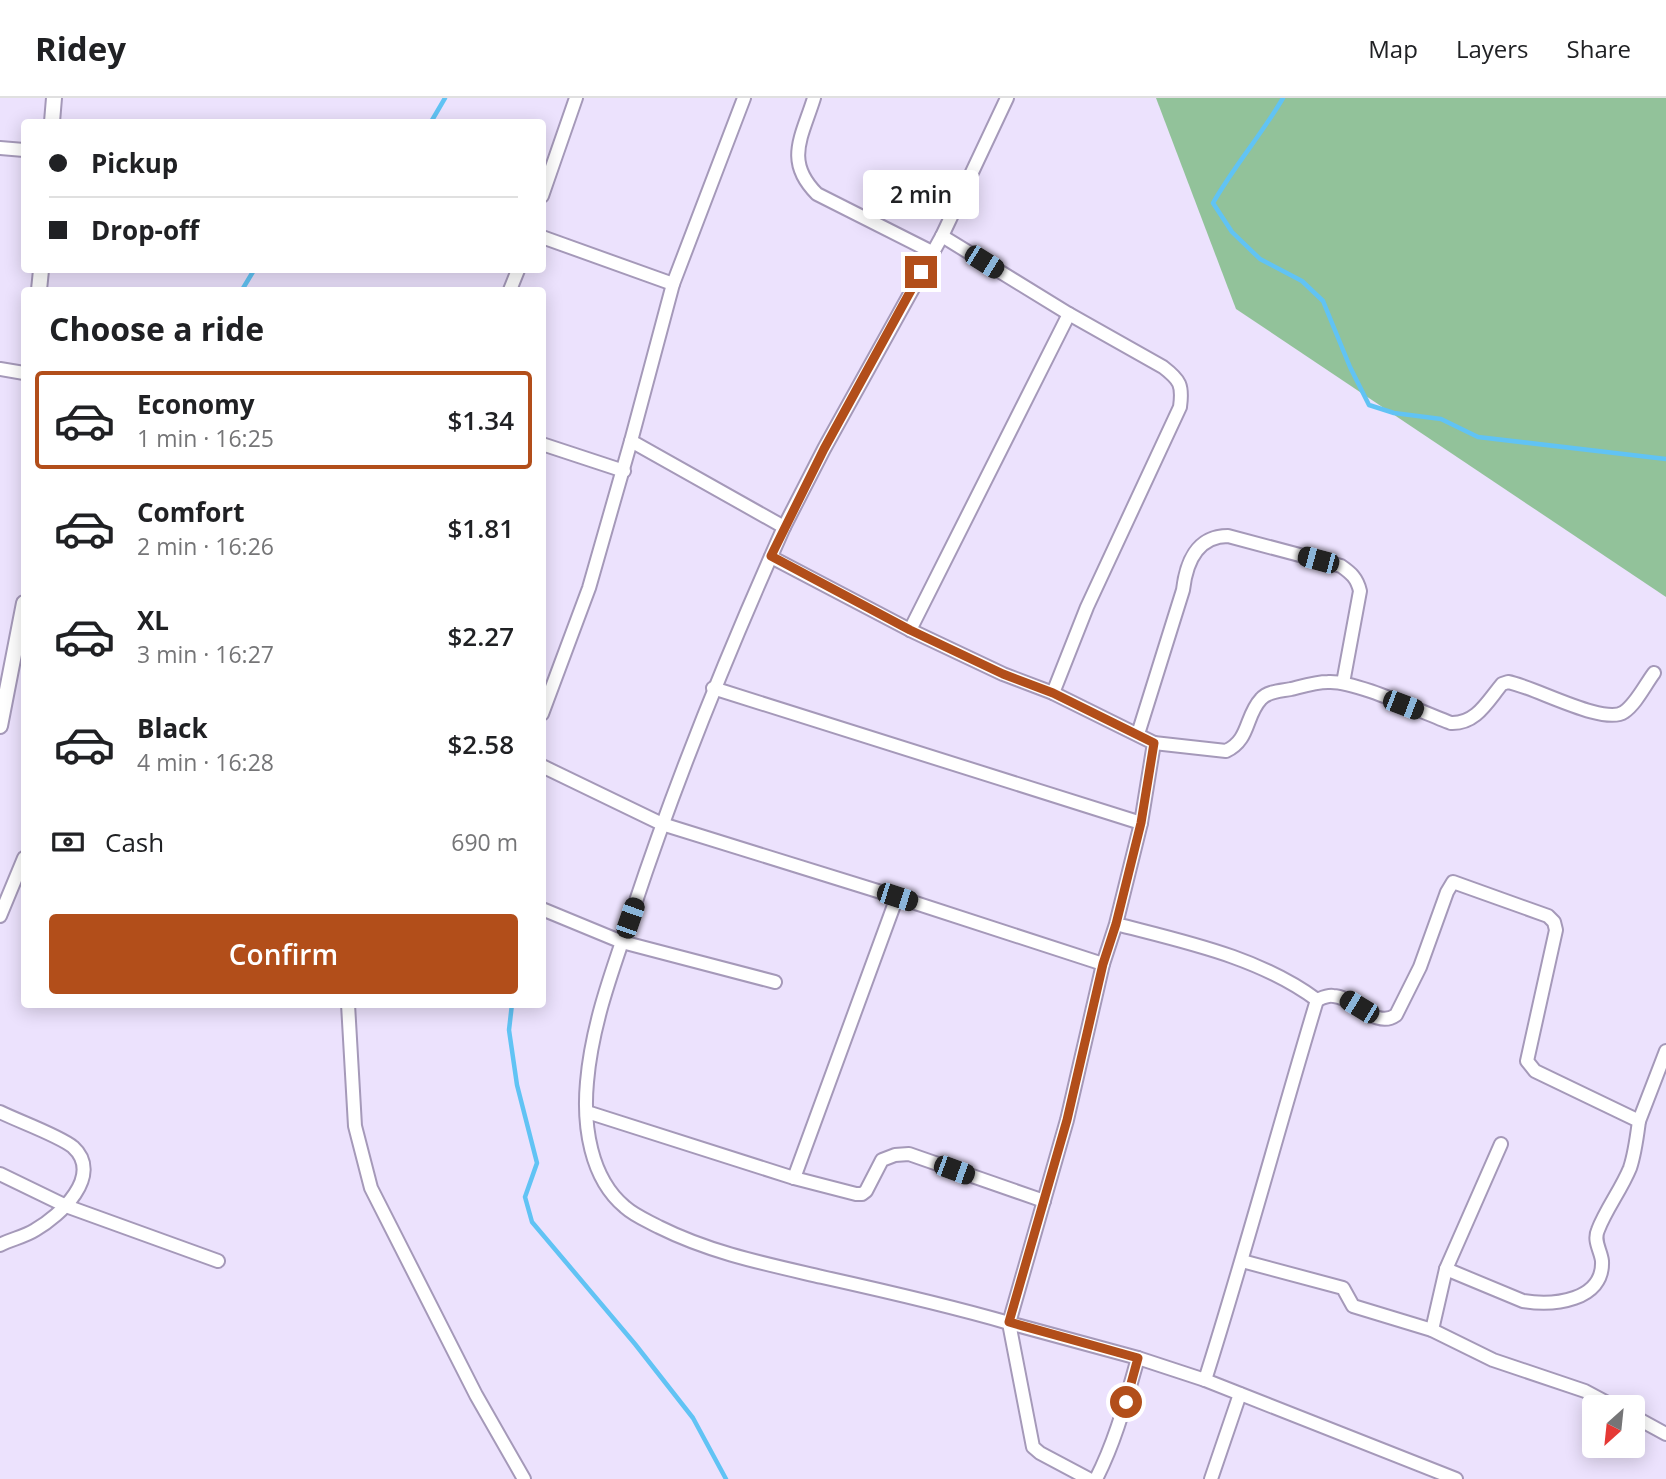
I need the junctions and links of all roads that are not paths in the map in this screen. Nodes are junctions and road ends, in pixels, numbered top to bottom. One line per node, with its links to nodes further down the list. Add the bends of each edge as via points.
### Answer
1 (54, 98): 6 (street)
2 (576, 98): 9 (street)
3 (744, 98): 13 (street)
4 (814, 98): 12 (street, via 798,150 804,180 817,194)
5 (1007, 98): 10 (street)
6 (51, 119)
7 (0, 148): 8 (street)
8 (21, 150)
9 (546, 184)
10 (942, 236): 12 (street); 14 (street)
11 (546, 238): 13 (street)
12 (932, 252): 20 (street)
13 (673, 284): 17 (street)
14 (1069, 314): 23 (street); 27 (street, via 1163,367 1176,377 1182,390 1180,407 1087,607)
15 (0, 369): 16 (street)
16 (21, 372)
17 (631, 441): 19 (street); 20 (street)
18 (546, 446): 19 (street)
19 (624, 471): 28 (street, via 589,587)
20 (784, 527): 21 (street)
21 (771, 556): 23 (street); 26 (street)
22 (21, 618): 29 (street)
23 (910, 630): 27 (street)
24 (1654, 673): 25 (street, via 1620,715 1590,712 1508,682 1462,723 1451,723)
25 (1343, 683): 30 (street, via 1358,581 1341,566 1219,536 1190,557); 31 (street, via 1262,697 1240,741 1226,751)
26 (713, 688): 33 (street); 34 (street)
27 (1053, 693): 30 (street)
28 (546, 703)
29 (0, 726)
30 (1138, 734): 31 (street)
31 (1154, 743): 33 (street)
32 (546, 768): 34 (street)
33 (1141, 823): 39 (street)
34 (662, 824): 36 (street); 40 (street)
35 (21, 865): 38 (street)
36 (897, 897): 41 (street); 51 (street)
37 (546, 911): 40 (street)
38 (0, 916)
39 (1116, 924): 41 (street); 43 (street, via 1280,975)
40 (622, 942): 42 (street); 47 (street, via 598,1020 587,1081)
41 (1103, 964): 52 (street)
42 (775, 982)
43 (1317, 1000): 48 (street, via 1342,997 1385,1020 1396,1015 1420,967 1447,892 1453,882 1461,883 1554,922 1556,930 1527,1052 1530,1067); 56 (street)
44 (348, 1008): 66 (street, via 355,1126 371,1188)
45 (1666, 1051): 48 (street)
46 (0, 1112): 53 (street, via 71,1146 83,1160 85,1172)
47 (587, 1112): 51 (street); 58 (street, via 600,1177 626,1208 643,1219 735,1257)
48 (1639, 1121): 57 (street, via 1630,1167 1596,1234 1602,1262 1597,1286 1570,1299 1534,1303)
49 (1501, 1144): 57 (street)
50 (0, 1174): 53 (street)
51 (793, 1178): 52 (street, via 862,1194 882,1160 909,1154)
52 (1044, 1201): 58 (street)
53 (66, 1206): 54 (street, via 34,1231); 55 (street)
54 (0, 1244)
55 (218, 1261)
56 (1242, 1261): 59 (street, via 1343,1288 1353,1306); 61 (street)
57 (1446, 1269): 59 (street)
58 (1009, 1322): 60 (street); 67 (street, via 1033,1447)
59 (1432, 1330): 63 (street, via 1493,1360)
60 (1138, 1358): 61 (street); 68 (street, via 1120,1424)
61 (1205, 1380): 62 (street)
62 (1240, 1394): 69 (street); 70 (street)
63 (1592, 1395)
64 (1645, 1423): 65 (street)
65 (1666, 1434)
66 (524, 1479)
67 (1089, 1479)
68 (1096, 1479)
69 (1211, 1479)
70 (1456, 1479)

